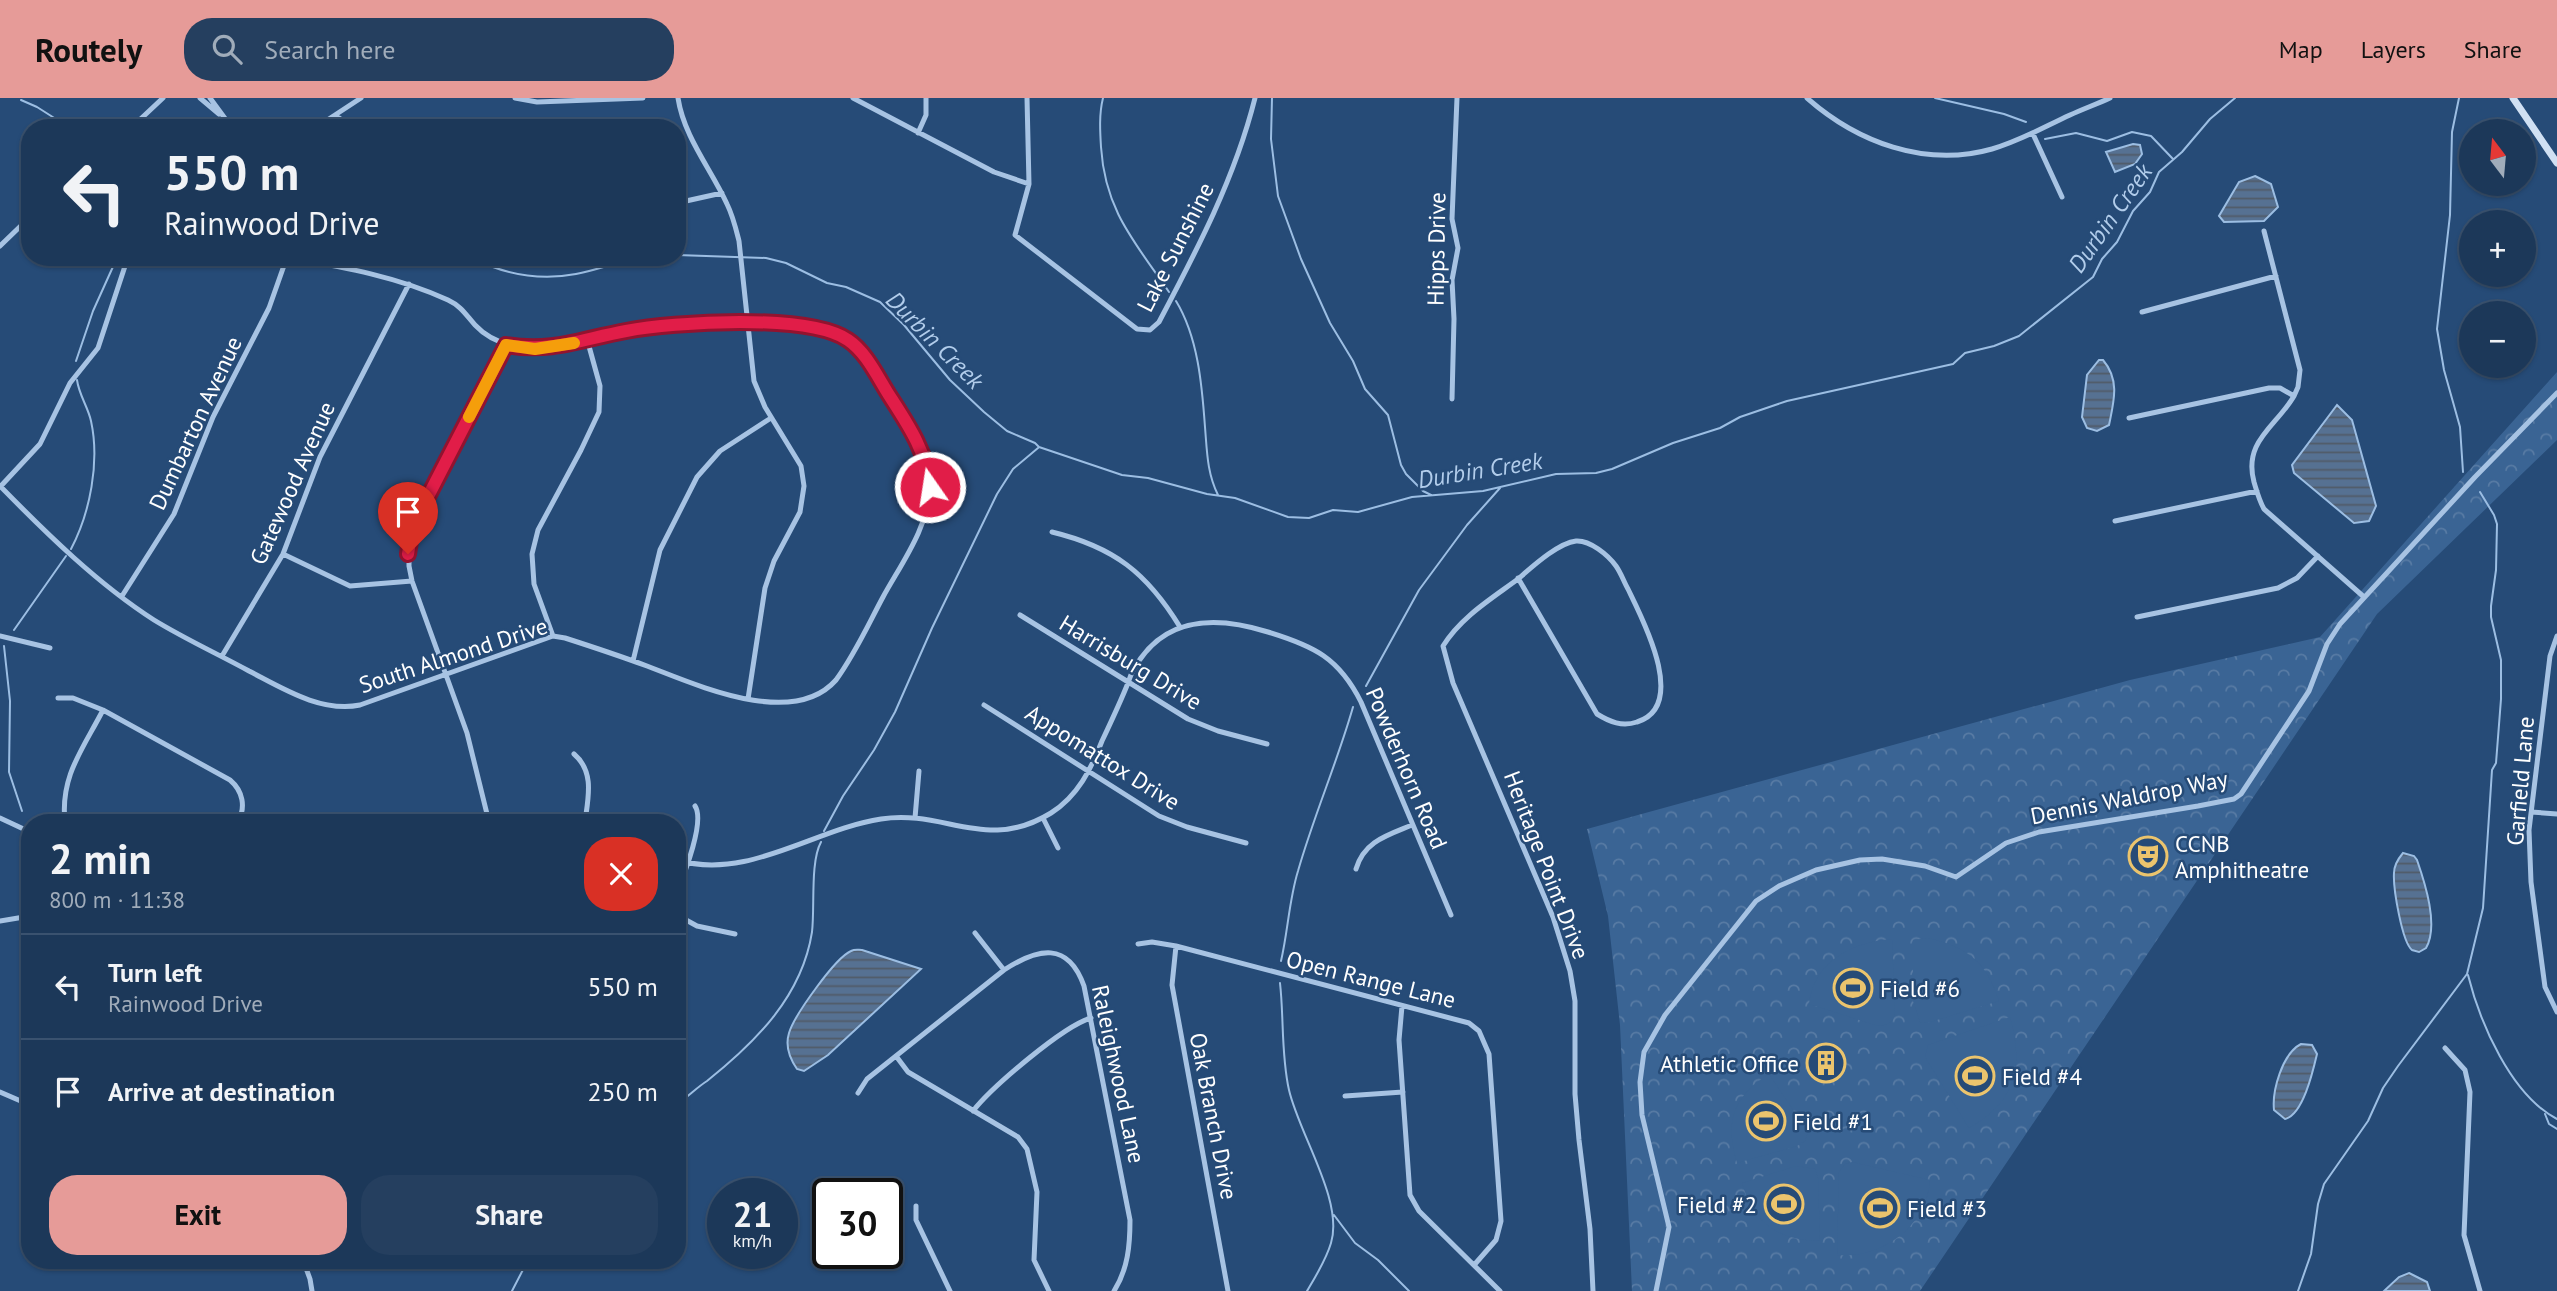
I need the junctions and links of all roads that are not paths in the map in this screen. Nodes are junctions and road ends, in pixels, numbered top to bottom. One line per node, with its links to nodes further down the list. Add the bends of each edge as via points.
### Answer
1 (163, 98): 20 (street)
2 (200, 98): 19 (street)
3 (210, 98): 19 (street)
4 (362, 98): 18 (street)
5 (515, 98): 6 (street, via 559,102)
6 (643, 98)
7 (678, 98): 23 (street)
8 (853, 98): 25 (street)
9 (926, 98): 25 (street, via 926,116)
10 (1027, 98): 28 (street)
11 (1255, 98): 28 (street, Lake Sunshine, via 1240,152 1209,225 1153,328 1143,331 1129,324 1015,235)
12 (1457, 98): 46 (street, Hipps Drive)
13 (1807, 98): 26 (street, via 1861,135 1904,150 1977,153)
14 (2090, 98): 17 (street)
15 (2110, 98): 17 (street)
16 (2513, 98): 27 (street)
17 (2093, 106): 26 (street)
18 (335, 115): 21 (street); 22 (street)
19 (224, 118)
20 (141, 119)
21 (329, 119)
22 (341, 119)
23 (684, 119)
24 (686, 126): 29 (street)
25 (918, 133): 28 (street, via 994,172)
26 (2033, 134): 30 (street)
27 (2557, 163)
28 (1029, 184)
29 (722, 193): 31 (street); 41 (street, via 740,251)
30 (2063, 197)
31 (686, 201)
32 (21, 226): 34 (street)
33 (2264, 231): 38 (street)
34 (0, 246)
35 (125, 266): 49 (street, via 98,348 70,383 40,444)
36 (283, 266): 57 (street, Dumbarton Avenue, via 269,308 213,417 174,514)
37 (335, 266): 39 (street)
38 (2276, 276): 40 (street); 45 (street, via 2300,370)
39 (410, 285): 43 (street, via 457,305 482,331); 53 (street, Gatewood Avenue, via 320,457)
40 (2142, 312)
41 (747, 323): 42 (street, South Almond Drive, via 661,325); 47 (street, via 754,381); 71 (street, South Almond Drive, via 818,328 853,344 915,438 930,487 920,526 836,680 817,696 788,702)
42 (587, 339): 43 (street, South Almond Drive, via 544,348); 63 (street, via 600,386 599,412 538,530 532,554 534,584)
43 (506, 345): 56 (street, via 415,522 408,554)
44 (2557, 393): 58 (street, Dennis Waldrop Way)
45 (2294, 396): 48 (street, via 2269,388); 50 (street, via 2255,447 2251,471)
46 (1452, 399)
47 (771, 418): 67 (street, via 720,450 697,477 660,550); 71 (street, via 801,466 804,496 765,588)
48 (2129, 418)
49 (0, 487): 57 (street, South Almond Drive)
50 (2257, 491): 51 (street); 54 (street, via 2264,509)
51 (2115, 521)
52 (1052, 532): 61 (street, via 1089,542 1126,563 1158,593)
53 (283, 554): 56 (street, via 350,586); 66 (street, Gatewood Avenue)
54 (2318, 556): 58 (street); 60 (street, via 2297,578 2278,588)
55 (1518, 578): 55 (street, Heritage Point Drive, via 1553,551 1576,541 1587,543 1615,565 1649,629 1658,661 1661,686 1651,714 1629,724 1597,714); 124 (street, Heritage Point Drive, via 1467,617 1443,646 1453,683 1544,894 1570,971)
56 (412, 581): 68 (street)
57 (122, 596): 66 (street, South Almond Drive, via 156,621)
58 (2364, 597): 125 (street, Dennis Waldrop Way, via 2332,634 2298,711 2234,799 2039,832 2006,843 1956,877 1882,859 1847,863 1816,870 1756,901 1665,1015 1644,1052 1642,1115 1669,1227)
59 (1020, 615): 69 (street, Harrisburg Drive)
60 (2137, 617)
61 (1180, 628): 69 (street, Powderhorn Road, via 1144,654); 88 (street, Powderhorn Road, via 1207,622 1236,623 1306,645 1329,659 1360,700)
62 (0, 636): 65 (street)
63 (553, 636): 67 (street, South Almond Drive); 68 (street, South Almond Drive)
64 (2557, 636): 79 (street, Garfield Lane, via 2550,656)
65 (50, 648)
66 (222, 656): 68 (street, South Almond Drive, via 296,694 334,707 360,705)
67 (632, 661): 71 (street, South Almond Drive)
68 (446, 674): 82 (street, via 467,733)
69 (1128, 683): 74 (street, Harrisburg Drive, via 1188,719); 77 (street, Powderhorn Road)
70 (58, 698): 73 (street, via 73,698)
71 (748, 699)
72 (984, 705): 77 (street, Appomattox Drive)
73 (103, 710): 80 (street, via 69,775); 81 (street, via 233,783 243,802)
74 (1267, 744)
75 (574, 754): 83 (street, via 582,760 589,778)
76 (919, 771): 87 (street)
77 (1089, 772): 85 (street, Powderhorn Road, via 1067,799); 90 (street, Appomattox Drive, via 1174,822)
78 (695, 806): 92 (street, via 699,816)
79 (2531, 812): 84 (street); 105 (street, Garfield Lane, via 2533,895 2545,987)
80 (65, 814)
81 (241, 814)
82 (487, 814)
83 (585, 814)
84 (2557, 814)
85 (1043, 817): 87 (street, Powderhorn Road, via 992,832); 91 (street)
86 (0, 818): 89 (street)
87 (915, 818): 92 (street, Powderhorn Road, via 866,822 743,861)
88 (1412, 825): 94 (street, via 1370,844); 95 (street, Powderhorn Road)
89 (21, 828)
90 (1246, 843)
91 (1058, 848)
92 (688, 863): 93 (street)
93 (686, 868)
94 (1356, 869)
95 (1451, 915)
96 (21, 918): 98 (street)
97 (686, 919): 100 (street)
98 (0, 921)
99 (975, 933): 103 (street)
100 (735, 934)
101 (1138, 944): 102 (street, Open Range Lane)
102 (1175, 946): 104 (street, Open Range Lane); 122 (street, Oak Branch Drive, via 1172,985)
103 (1004, 970): 106 (street, Raleighwood Lane, via 1031,955 1060,954 1077,968); 108 (street, Raleighwood Lane)
104 (1402, 1006): 110 (street); 116 (street, Open Range Lane, via 1469,1023 1479,1031 1489,1054 1501,1221 1496,1240)
105 (2557, 1012)
106 (1091, 1018): 114 (street, via 1046,1046 990,1091); 121 (street, Raleighwood Lane, via 1130,1220 1126,1264)
107 (2445, 1048): 126 (street, via 2465,1070 2470,1092 2464,1234)
108 (896, 1056): 111 (street, Raleighwood Lane, via 867,1079); 114 (street, via 908,1072)
109 (0, 1092): 113 (street)
110 (1403, 1092): 112 (street); 116 (street, via 1410,1195 1419,1211)
111 (858, 1093)
112 (1345, 1096)
113 (21, 1101)
114 (973, 1111): 120 (street, via 1018,1137 1027,1149 1037,1192 1034,1260)
115 (916, 1206): 119 (street, via 916,1220)
116 (1475, 1265): 123 (street)
117 (306, 1269): 118 (street)
118 (312, 1291)
119 (950, 1291)
120 (1049, 1291)
121 (1114, 1291)
122 (1228, 1291)
123 (1500, 1291)
124 (1593, 1291)
125 (1656, 1291)
126 (2480, 1291)

